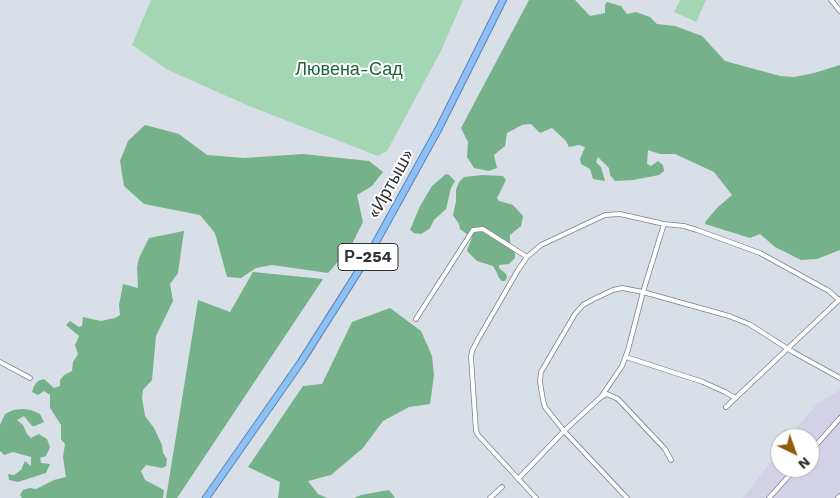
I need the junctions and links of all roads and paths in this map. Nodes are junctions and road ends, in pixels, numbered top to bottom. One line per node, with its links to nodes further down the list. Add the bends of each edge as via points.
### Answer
1 (503, 0): 24 (highway, «Иртыш» / Р-254, via 439,128 370,253 302,362)
2 (831, 0): 3 (street)
3 (840, 11)
4 (664, 224): 5 (street, via 612,213 541,245); 6 (street); 7 (street, via 684,226 760,253)
5 (527, 257): 8 (street, via 484,229 473,230); 22 (street, via 472,351 476,431)
6 (643, 292): 9 (street, via 740,320); 10 (street); 18 (street, via 622,288 583,305 542,372 540,382 545,407)
7 (840, 300): 9 (street)
8 (416, 319)
9 (788, 349): 13 (street); 15 (street)
10 (626, 357): 14 (street); 15 (street, via 703,382)
11 (0, 362): 12 (street)
12 (30, 378)
13 (840, 378)
14 (601, 396): 18 (street); 20 (street, via 607,394 618,399)
15 (735, 398): 16 (street)
16 (726, 407)
17 (840, 418): 19 (street)
18 (564, 431): 22 (street); 27 (street)
19 (820, 441)
20 (671, 460)
21 (787, 478): 28 (street)
22 (518, 479): 26 (street)
23 (502, 487): 25 (street)
24 (206, 498)
25 (490, 498)
26 (536, 498)
27 (626, 498)
28 (769, 498)

